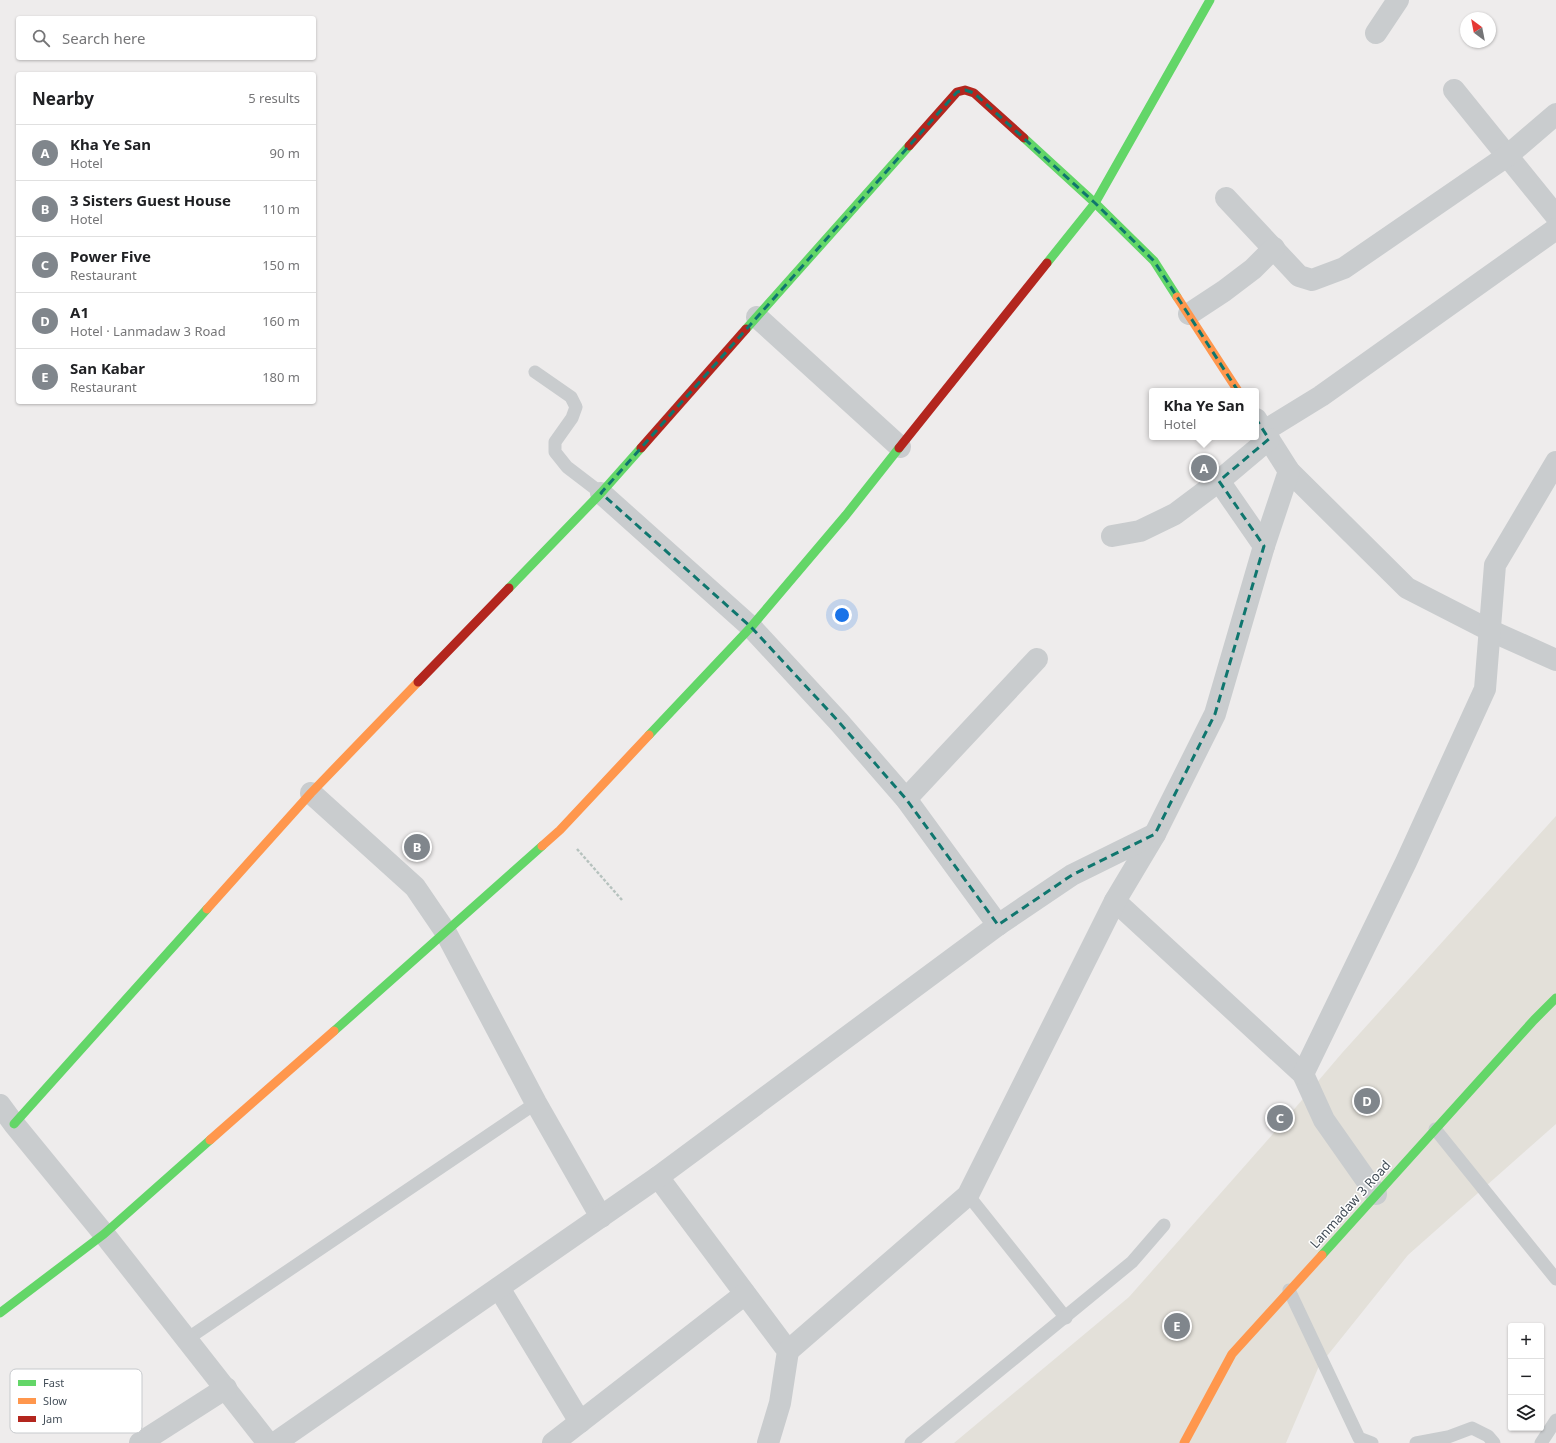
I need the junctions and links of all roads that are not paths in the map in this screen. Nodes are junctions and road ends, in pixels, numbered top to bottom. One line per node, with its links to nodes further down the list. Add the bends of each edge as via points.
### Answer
1 (1210, 0): 8 (street)
2 (1398, 0): 3 (street)
3 (1376, 33)
4 (1454, 90): 6 (street)
5 (1556, 114): 6 (street)
6 (1507, 156): 9 (street); 11 (street, via 1344,268 1312,280 1299,276)
7 (1226, 198): 11 (street)
8 (1095, 203): 12 (street, via 1154,262); 13 (street, via 974,93 965,90 957,92); 18 (street)
9 (1556, 216)
10 (1556, 228): 16 (street, via 1321,396)
11 (1274, 248): 12 (street, via 1253,269)
12 (1189, 314): 15 (street)
13 (757, 317): 18 (street); 22 (street)
14 (535, 372): 22 (lane, via 572,398 576,407 572,418 555,442 555,452 567,467)
15 (1236, 388)
16 (1263, 430): 20 (street)
17 (1254, 440): 21 (street)
18 (900, 447): 25 (street)
19 (1556, 462): 26 (street, via 1495,565)
20 (1289, 471): 24 (street); 26 (street, via 1407,588)
21 (1219, 481): 23 (street, via 1175,514 1140,531); 24 (street)
22 (601, 493): 25 (street); 29 (street)
23 (1112, 536)
24 (1264, 546): 31 (street, via 1215,714)
25 (751, 627): 30 (street); 34 (street, via 560,830)
26 (1489, 630): 28 (street); 36 (street, via 1485,689 1406,862)
27 (1037, 659): 30 (street)
28 (1556, 660)
29 (311, 793): 34 (street, via 415,887); 39 (street)
30 (906, 799): 33 (street)
31 (1154, 834): 32 (street); 33 (street, via 1072,875)
32 (1115, 901): 36 (street); 43 (street)
33 (998, 925): 41 (street)
34 (445, 931): 37 (street); 46 (street)
35 (1556, 998): 40 (street, Lanmadaw 3 Road)
36 (1303, 1074): 42 (street, via 1324,1120)
37 (536, 1103): 44 (street); 53 (lane)
38 (0, 1105): 39 (street)
39 (14, 1124): 46 (street)
40 (1435, 1129): 42 (street, Lanmadaw 3 Road); 47 (lane)
41 (658, 1177): 44 (street); 50 (street)
42 (1376, 1194): 49 (street, Lanmadaw 3 Road)
43 (968, 1195): 52 (lane); 54 (street)
44 (601, 1217): 48 (street)
45 (1164, 1224): 52 (lane, via 1132,1262)
46 (104, 1234): 51 (street); 53 (street)
47 (1556, 1280)
48 (498, 1288): 57 (street); 59 (street)
49 (1289, 1290): 58 (lane); 64 (street, Lanmadaw 3 Road, via 1232,1354)
50 (745, 1294): 54 (street); 57 (street)
51 (0, 1313)
52 (1066, 1318): 63 (lane)
53 (187, 1339): 55 (street)
54 (788, 1351): 62 (street, via 780,1403)
55 (226, 1388): 59 (street); 60 (street)
56 (1556, 1420): 68 (lane)
57 (580, 1422): 61 (street)
58 (1360, 1441): 65 (lane)
59 (278, 1442)
60 (140, 1443)
61 (553, 1443)
62 (768, 1443)
63 (911, 1443)
64 (1184, 1443)
65 (1372, 1443)
66 (1416, 1443): 67 (lane, via 1448,1437 1472,1428 1488,1436)
67 (1494, 1443)
68 (1541, 1443)

